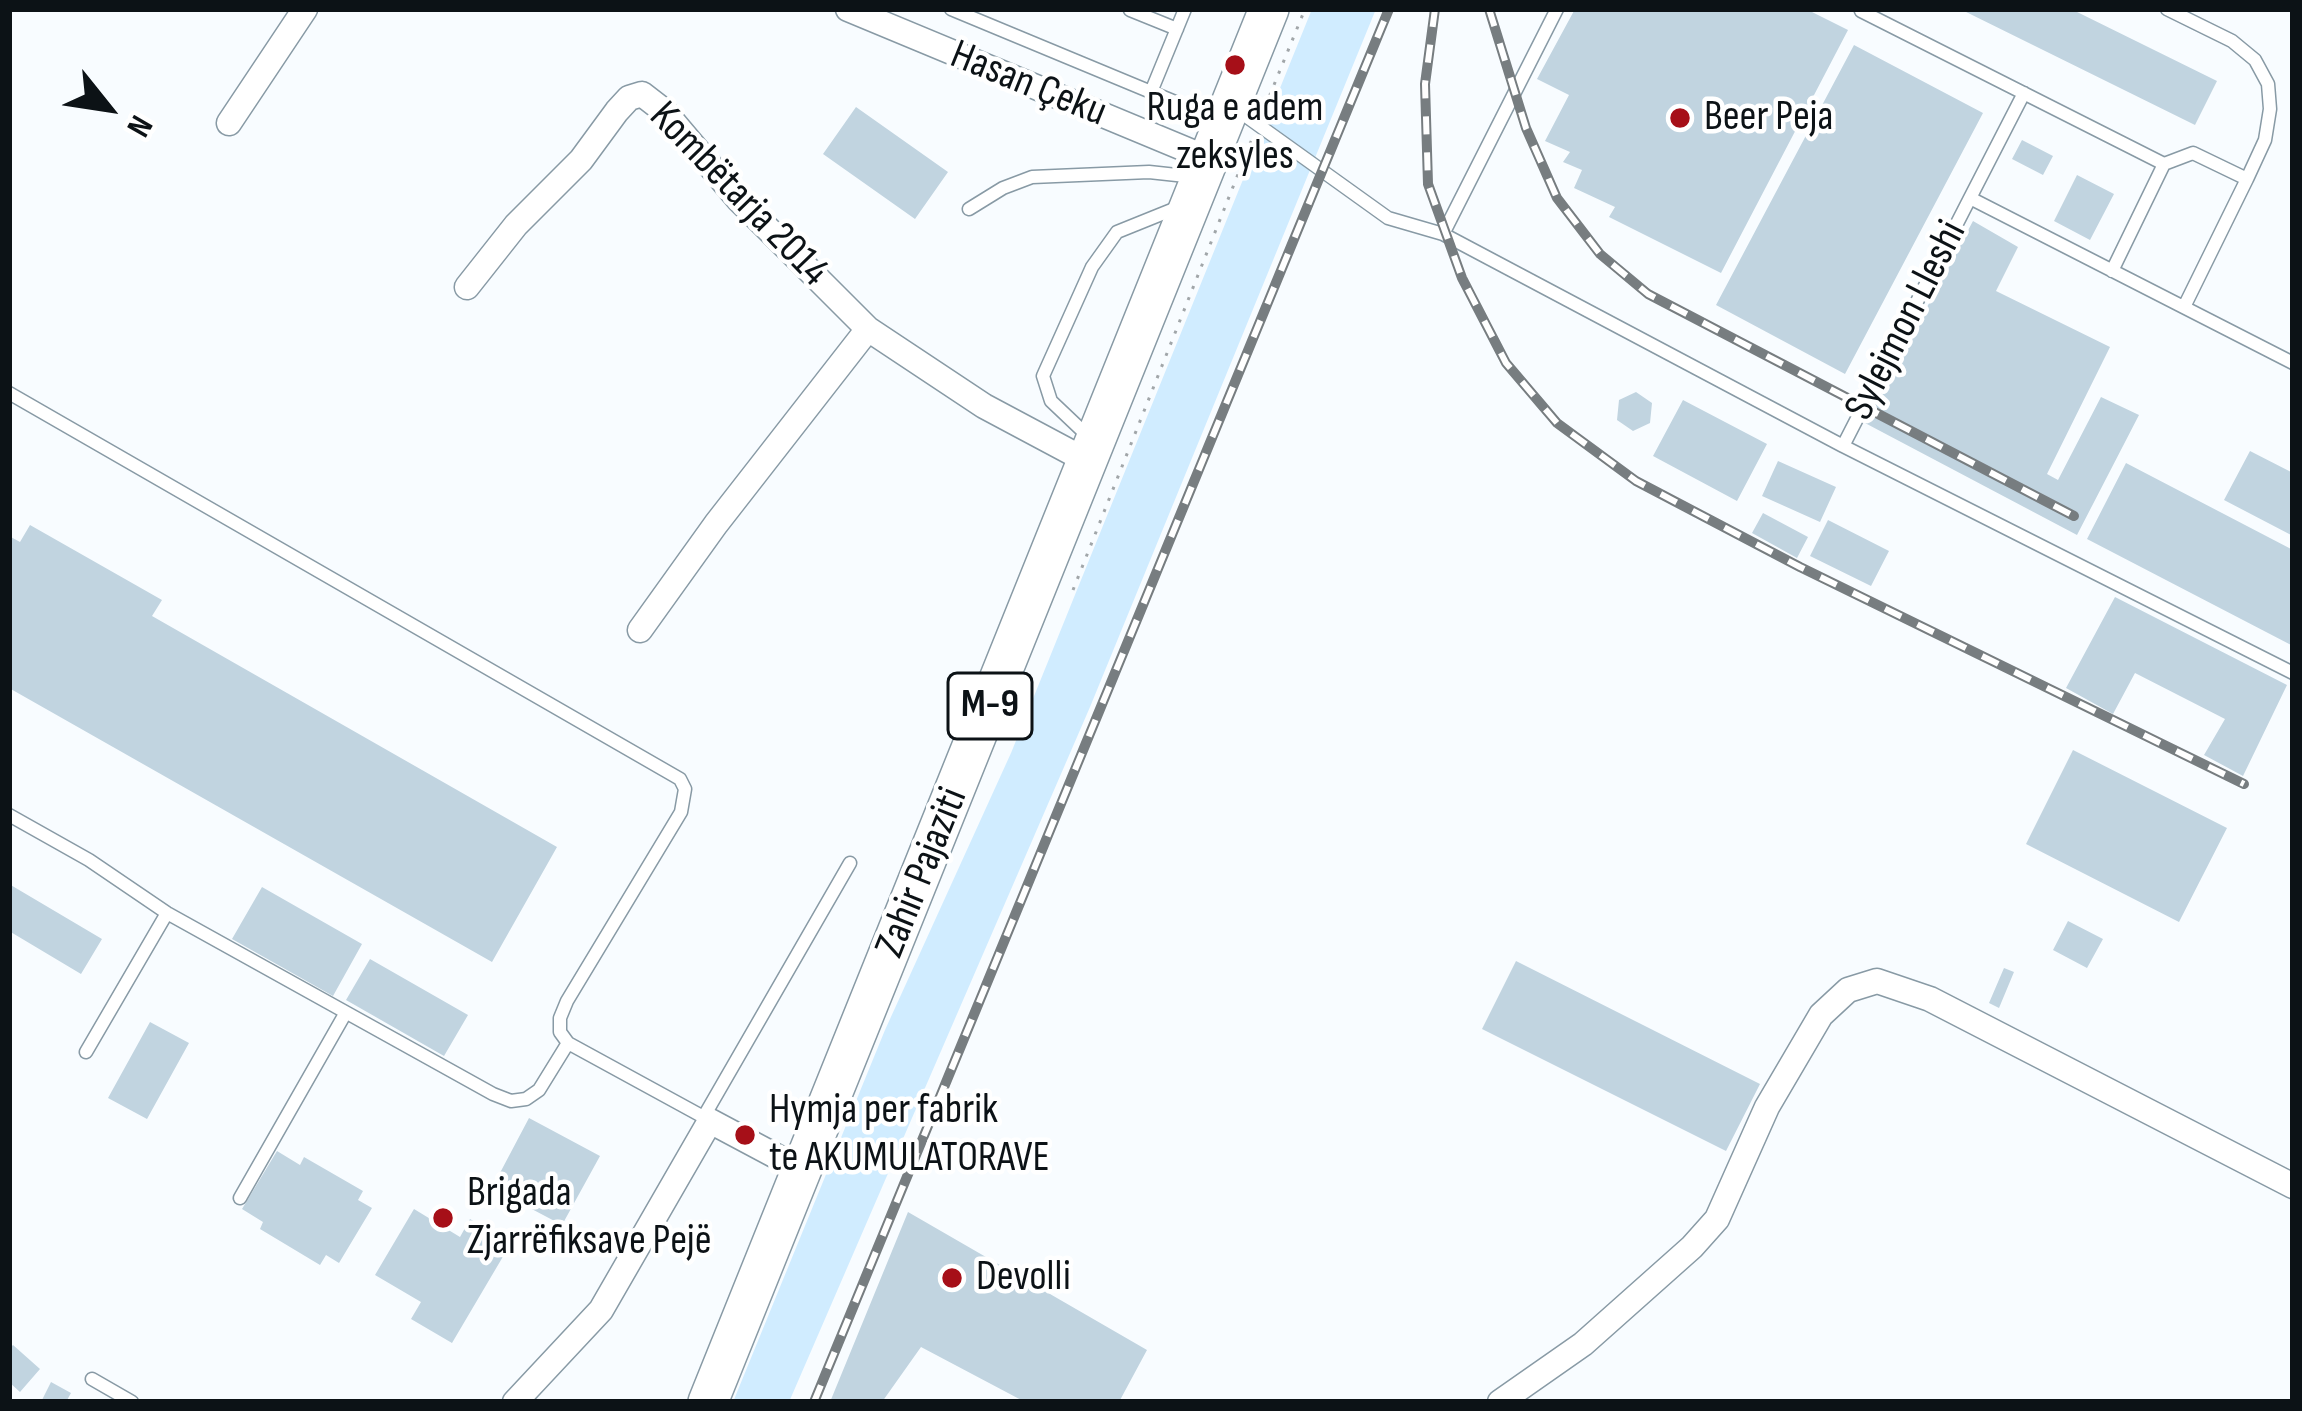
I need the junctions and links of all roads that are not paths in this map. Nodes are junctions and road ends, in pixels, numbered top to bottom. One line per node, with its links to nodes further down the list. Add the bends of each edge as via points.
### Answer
1 (305, 9): 13 (street)
2 (848, 9): 14 (street, Hasan Çeku)
3 (951, 9): 11 (lane)
4 (1185, 9): 10 (lane)
5 (1269, 9): 14 (main road, Zahir Pajaziti / M-9)
6 (1557, 9): 19 (lane)
7 (2168, 9): 16 (lane, via 2232,41 2269,84 2264,140)
8 (1130, 10): 10 (lane)
9 (1861, 11): 12 (lane)
10 (1177, 29): 11 (lane)
11 (1151, 92): 14 (lane)
12 (2024, 93): 15 (lane); 17 (lane)
13 (229, 123)
14 (1224, 146): 18 (lane, via 1149,172 1032,178); 19 (lane); 27 (main road, Zahir Pajaziti / M-9); 27 (lane, via 1150,215 1117,232 1092,267 1043,376 1051,401)
15 (2164, 164): 16 (lane, via 2193,153); 20 (lane)
16 (2247, 179): 22 (lane)
17 (1970, 198): 20 (lane, Sylejmon Lleshi); 26 (lane, Sylejmon Lleshi)
18 (969, 209)
19 (1443, 234): 26 (lane)
20 (2112, 271): 22 (lane, Sylejmon Lleshi)
21 (467, 287): 23 (street, Kombëtarja 2014, via 617,111 642,94)
22 (2184, 307): 24 (lane, Sylejmon Lleshi)
23 (868, 329): 27 (street, Kombëtarja 2014, via 984,406); 28 (street)
24 (2293, 363)
25 (9, 393): 34 (lane, via 680,779 681,812 560,1018)
26 (1844, 446): 29 (lane, Sylejmon Lleshi)
27 (1093, 453): 37 (main road, Zahir Pajaziti / M-9)
28 (640, 630)
29 (2293, 674)
30 (9, 815): 32 (lane)
31 (850, 863): 36 (lane)
32 (167, 913): 33 (lane); 35 (lane)
33 (346, 1015): 34 (lane, via 511,1101 539,1090); 39 (lane)
34 (568, 1043): 36 (lane)
35 (86, 1052)
36 (707, 1119): 37 (street); 41 (street, via 601,1310)
37 (802, 1170): 43 (main road, Zahir Pajaziti / M-9)
38 (2293, 1186): 44 (street, via 1930,999 1877,981 1848,990 1821,1015 1767,1107 1717,1219 1583,1344)
39 (241, 1198)
40 (92, 1379): 42 (lane)
41 (518, 1398)
42 (132, 1402)
43 (708, 1402)
44 (1500, 1402)

